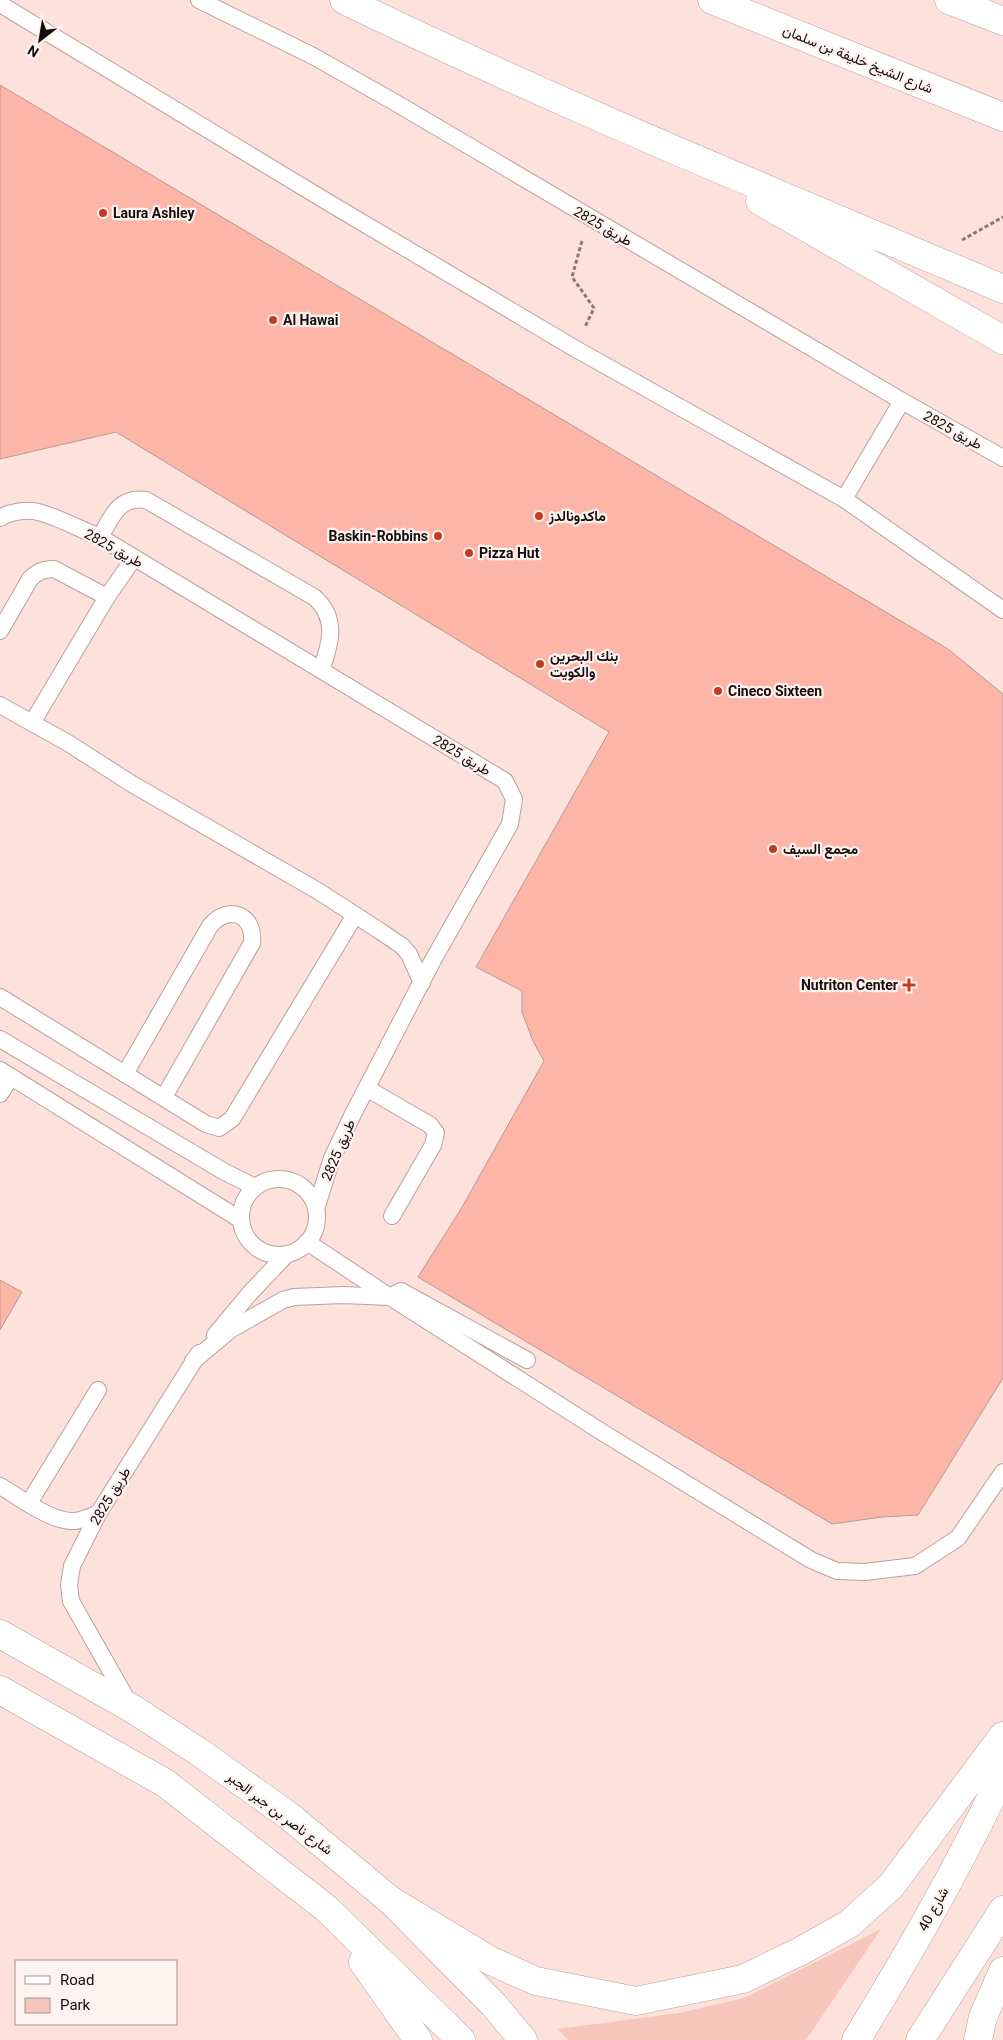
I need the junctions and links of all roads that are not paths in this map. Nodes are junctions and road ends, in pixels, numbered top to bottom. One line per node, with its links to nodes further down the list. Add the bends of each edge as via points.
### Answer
1 (199, 0): 13 (lane, طريق 2825, via 321,61)
2 (344, 0): 8 (main road)
3 (712, 0): 7 (main road, شارع الشيخ خليفة بن سلمان)
4 (949, 0): 6 (main road)
5 (0, 4): 15 (lane, via 574,348)
6 (1003, 21)
7 (1003, 117)
8 (661, 145): 9 (main road); 12 (main road)
9 (801, 202): 10 (main road); 11 (main road)
10 (1003, 274)
11 (1003, 289)
12 (1003, 340)
13 (902, 401): 14 (lane, طريق 2825); 15 (lane)
14 (1003, 458)
15 (844, 499): 20 (lane)
16 (0, 518): 17 (lane, طريق 2825, via 37,511)
17 (100, 538): 18 (lane, طريق 2825); 22 (lane, via 124,503 131,499 146,500 314,597 327,612 331,633)
18 (134, 558): 19 (lane); 22 (lane, طريق 2825)
19 (107, 597): 21 (lane, via 54,569 45,569 30,579); 24 (lane)
20 (1003, 610)
21 (0, 631)
22 (320, 670): 26 (lane, طريق 2825, via 505,781 514,799 510,824)
23 (1, 708): 24 (lane)
24 (32, 723): 25 (lane)
25 (355, 915): 26 (lane, via 402,946); 33 (lane, via 232,1119 220,1128 206,1124)
26 (422, 983): 31 (lane, طريق 2825)
27 (0, 997): 30 (lane)
28 (0, 1039): 34 (lane)
29 (5, 1074): 32 (lane); 37 (lane)
30 (125, 1074): 33 (lane); 33 (lane, via 210,926 224,914 243,917 250,924 252,943)
31 (368, 1089): 35 (lane, طريق 2825, via 332,1158); 36 (lane, via 430,1124 436,1134 433,1145)
32 (0, 1094)
33 (164, 1097)
34 (255, 1187): 35 (lane, طريق 2825, via 278,1179 291,1181 303,1187); 37 (lane, via 246,1196)
35 (316, 1209): 38 (lane, طريق 2825, via 314,1232)
36 (392, 1216)
37 (241, 1220): 39 (lane, via 248,1240 256,1248 265,1253)
38 (307, 1242): 39 (lane, طريق 2825); 40 (lane)
39 (287, 1254): 42 (lane, طريق 2825)
40 (390, 1297): 41 (lane, via 402,1291); 42 (lane, via 343,1295 283,1300 230,1330); 44 (lane, via 811,1560 837,1570 865,1572 915,1566 958,1538)
41 (526, 1360)
42 (192, 1361): 47 (lane, طريق 2825)
43 (98, 1390): 46 (lane)
44 (1003, 1472)
45 (0, 1486): 46 (lane)
46 (29, 1503): 47 (lane, via 65,1520 75,1521)
47 (98, 1514): 50 (lane, طريق 2825, via 72,1566 71,1601)
48 (0, 1634): 50 (main road, شارع ناصر بن جبر الجبر)
49 (0, 1690): 54 (main road, via 165,1783)
50 (133, 1709): 53 (main road, شارع ناصر بن جبر الجبر, via 289,1816)
51 (1003, 1736): 53 (main road, via 891,1886 849,1924 743,1980 636,2001 536,1981 491,1961)
52 (1003, 1773): 60 (main road, شارع 40, via 902,1966)
53 (390, 1900): 59 (main road, شارع ناصر بن جبر الجبر, via 494,2005)
54 (327, 1909): 57 (main road); 58 (main road)
55 (1003, 1910): 61 (main road)
56 (1003, 1971): 62 (main road, via 983,2017)
57 (418, 2040)
58 (461, 2040)
59 (523, 2040)
60 (856, 2040)
61 (920, 2040)
62 (978, 2040)

